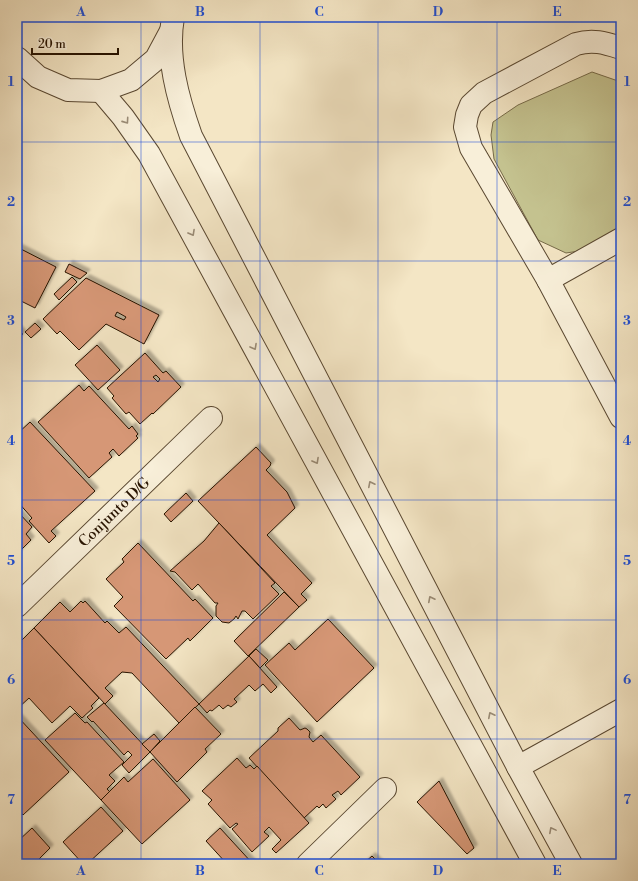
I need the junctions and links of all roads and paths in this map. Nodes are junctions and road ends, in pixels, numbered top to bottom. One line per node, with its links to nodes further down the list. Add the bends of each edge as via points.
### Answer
1 (172, 24): 4 (street, via 156,59 132,80); 11 (street, one-way to 1, via 191,136 179,101 173,67)
2 (621, 48): 6 (street, via 596,41 576,44 484,93 471,105 467,115 465,126 471,148)
3 (17, 58): 4 (street, via 38,77 68,90)
4 (101, 91): 14 (street, one-way to 14, via 123,116 149,154)
5 (621, 239): 6 (street)
6 (548, 280): 7 (street)
7 (621, 417)
8 (211, 418): 9 (street, Conjunto D/G)
9 (17, 606)
10 (621, 710): 11 (street)
11 (518, 767): 15 (street, one-way to 11)
12 (385, 789): 13 (street)
13 (308, 864)
14 (535, 864)
15 (571, 864)

